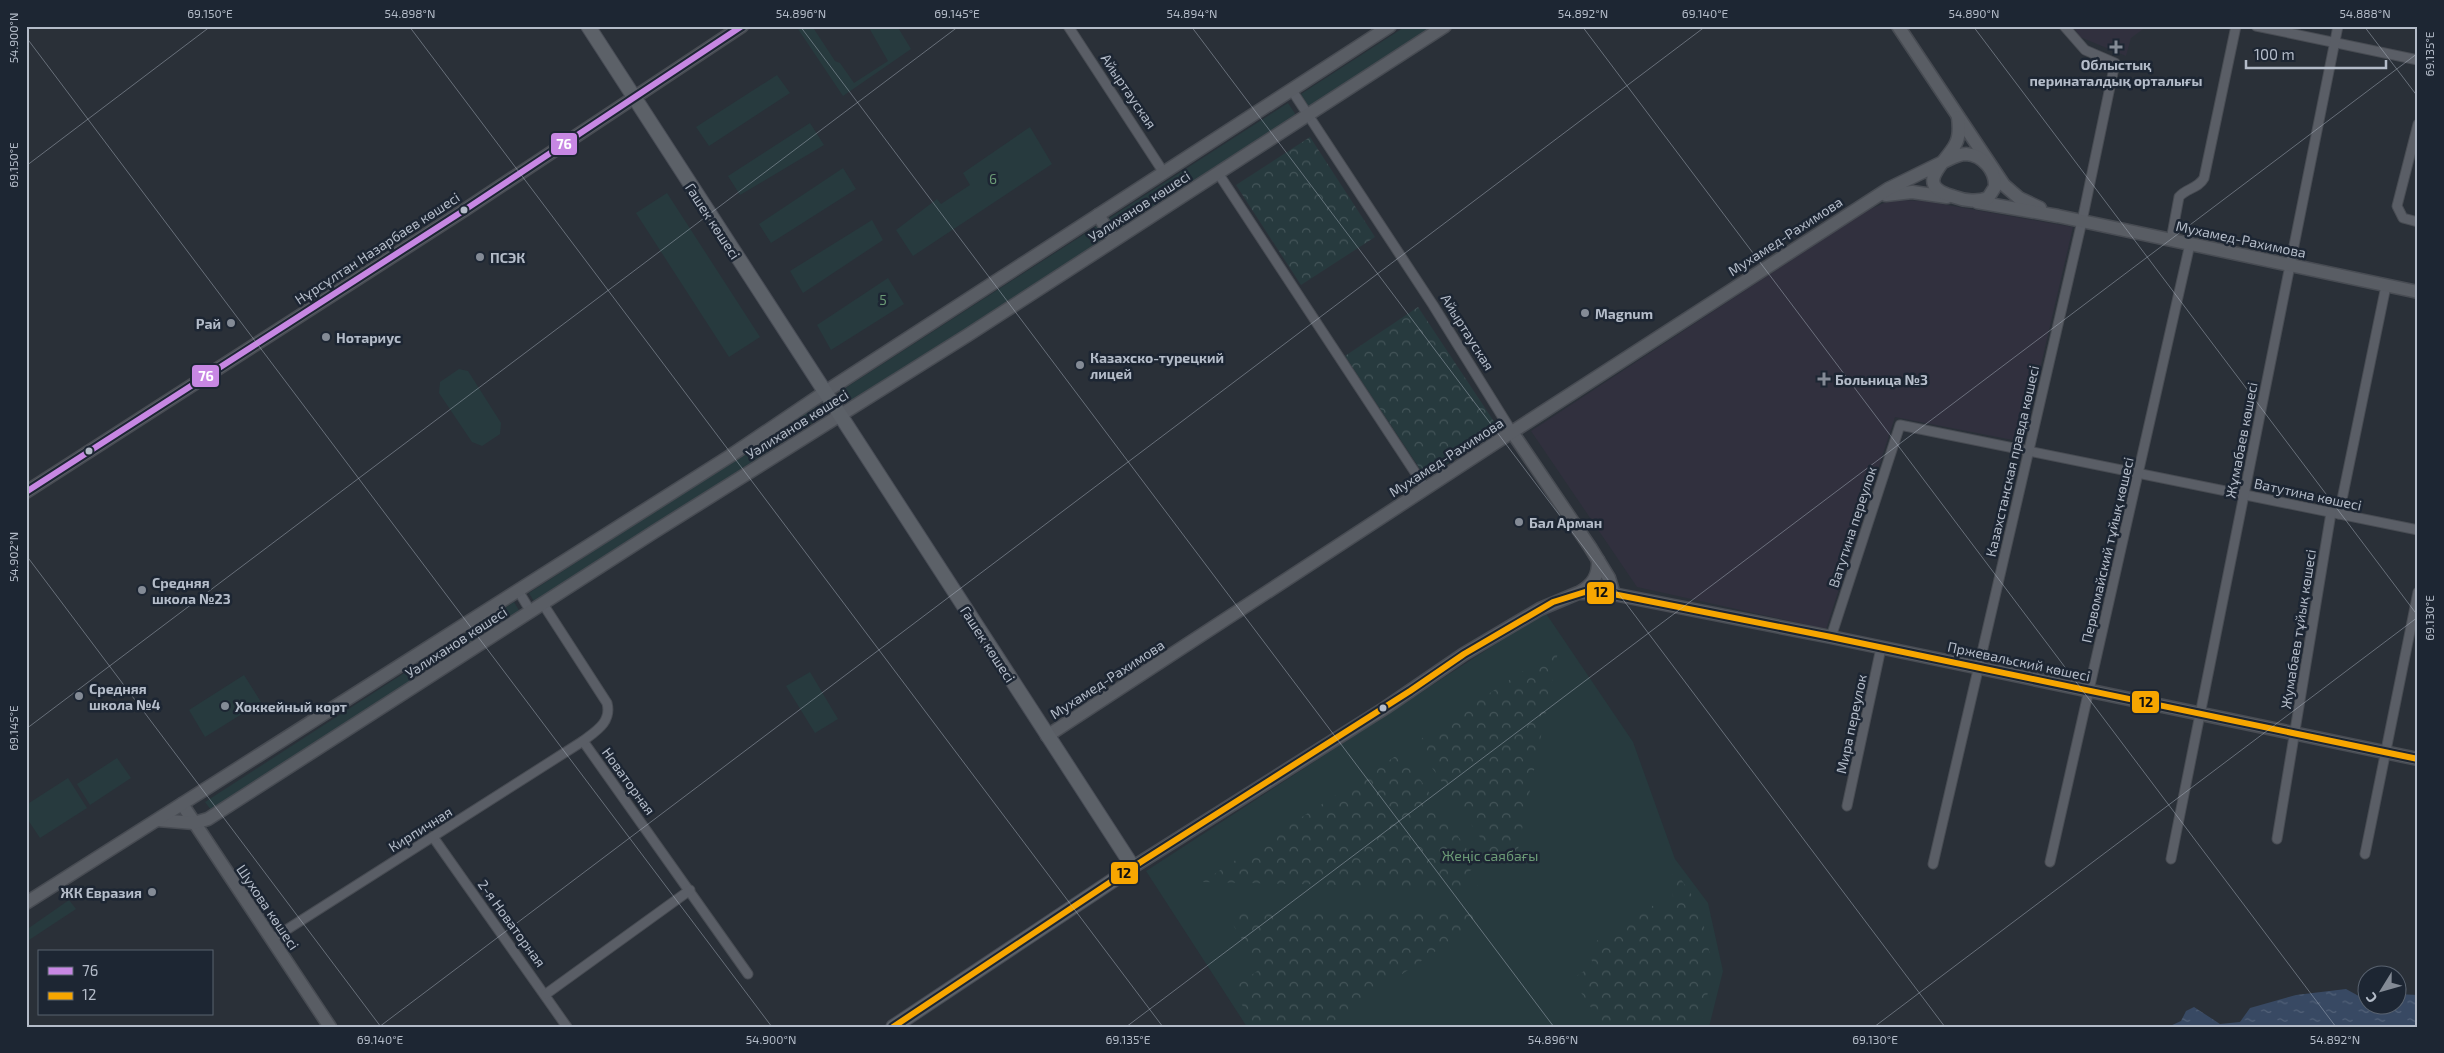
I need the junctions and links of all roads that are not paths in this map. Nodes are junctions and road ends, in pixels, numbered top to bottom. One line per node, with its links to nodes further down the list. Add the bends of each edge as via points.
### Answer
1 (588, 26): 14 (main road, Гашек көшесі)
2 (742, 26): 14 (main road, Нұрсұлтан Назарбаев көшесі)
3 (1068, 26): 20 (street, Айыртауская)
4 (1390, 26): 13 (main road, Уәлиханов көшесі)
5 (1445, 26): 15 (main road, Уәлиханов көшесі)
6 (1898, 26): 16 (main road)
7 (2064, 26): 26 (street, Казахстанская правда көшесі, via 2085,50 2115,63)
8 (2236, 26): 29 (street, via 2204,178 2199,186 2179,197)
9 (2256, 26): 11 (street)
10 (2338, 26): 11 (street, Жұмабаев көшесі)
11 (2334, 43): 12 (street); 31 (street, Жұмабаев көшесі)
12 (2418, 60)
13 (1291, 89): 15 (street, Айыртауская); 20 (main road, Уәлиханов көшесі)
14 (634, 96): 34 (main road, Гашек көшесі); 41 (main road, Нұрсұлтан Назарбаев көшесі, via 463,211)
15 (1308, 115): 21 (main road, Уәлиханов көшесі); 37 (street, Айыртауская)
16 (1958, 117): 18 (main road, via 1957,141); 19 (main road)
17 (2418, 124): 27 (street, via 2397,206 2403,218)
18 (1943, 162): 19 (main road, via 1967,154); 22 (main road, via 1933,175 1936,186 1947,195); 23 (main road)
19 (1990, 167): 22 (main road, via 1996,183 1992,195 1981,200); 25 (main road, via 2014,195)
20 (1164, 173): 24 (main road, Уәлиханов көшесі)
21 (1218, 173): 28 (main road, Уәлиханов көшесі); 40 (street)
22 (1962, 200): 23 (main road, via 1912,192 1891,194); 25 (main road)
23 (1862, 205): 37 (main road, Мухамед-Рахимова)
24 (1098, 215): 28 (main road); 34 (main road, Уәлиханов көшесі)
25 (2058, 216): 26 (main road, Мухамед-Рахимова)
26 (2082, 221): 29 (main road, Мухамед-Рахимова); 38 (street, Казахстанская правда көшесі)
27 (2418, 222)
28 (1114, 240): 35 (main road, Уәлиханов көшесі)
29 (2171, 240): 30 (main road, Мухамед-Рахимова)
30 (2190, 244): 31 (main road, Мухамед-Рахимова); 39 (street, Первомайский тұйық көшесі)
31 (2290, 265): 32 (main road, Мухамед-Рахимова); 42 (street, Жұмабаев көшесі)
32 (2386, 286): 33 (main road, Мухамед-Рахимова); 43 (street, Жумабаев тұйық көшесі)
33 (2418, 292)
34 (825, 392): 35 (main road, Гашек көшесі); 46 (main road, Уәлиханов көшесі)
35 (841, 418): 50 (main road, Уәлиханов көшесі); 58 (main road, Гашек көшесі)
36 (1900, 425): 38 (street, Ватутина көшесі); 52 (street, Ватутина переулок)
37 (1512, 432): 40 (main road, Мухамед-Рахимова); 45 (main road, Айыртауская)
38 (2029, 451): 39 (street, Ватутина көшесі); 54 (street, Казахстанская правда көшесі)
39 (2138, 473): 42 (street, Ватутина көшесі); 55 (street, Первомайский тұйық көшесі)
40 (1426, 489): 58 (main road, Мухамед-Рахимова)
41 (26, 492)
42 (2244, 495): 43 (street, Ватутина көшесі); 56 (street, Жұмабаев көшесі)
43 (2335, 514): 44 (street, Ватутина көшесі); 57 (street, Жумабаев тұйық көшесі)
44 (2418, 530)
45 (1598, 560): 48 (main road, via 1598,572 1593,582); 49 (main road, Айыртауская)
46 (519, 592): 51 (street); 62 (main road, Уәлиханов көшесі)
47 (2418, 592): 60 (street)
48 (1578, 593): 49 (main road, Пржевальский көшесі); 72 (main road, via 1553,602 1464,654 1376,714)
49 (1614, 594): 52 (main road, Пржевальский көшесі)
50 (543, 604): 51 (main road, Уәлиханов көшесі); 59 (street, Новаторная, via 607,703 605,722)
51 (531, 612): 65 (main road, Уәлиханов көшесі, via 208,819)
52 (1831, 637): 53 (main road, Пржевальский көшесі)
53 (1881, 648): 54 (main road, Пржевальский көшесі); 63 (street, Мира переулок)
54 (1979, 668): 55 (main road, Пржевальский көшесі); 71 (street, Казахстанская правда көшесі)
55 (2089, 691): 56 (main road, Пржевальский көшесі); 70 (street, Первомайский тұйық көшесі)
56 (2200, 716): 57 (main road, Пржевальский көшесі); 69 (street, Жұмабаев көшесі)
57 (2294, 735): 60 (main road, Пржевальский көшесі); 67 (street, Жумабаев тұйық көшесі)
58 (1047, 736): 72 (main road, Гашек көшесі)
59 (583, 741): 66 (street, Кирпичная); 73 (street, Новаторная)
60 (2385, 753): 61 (main road, Пржевальский көшесі); 68 (street)
61 (2418, 759)
62 (182, 804): 64 (main road, Уәлиханов көшесі); 65 (main road, Шухова көшесі)
63 (1847, 806)
64 (158, 820): 65 (main road, Уәлиханов көшесі); 74 (main road, Уәлиханов көшесі)
65 (194, 823): 75 (main road, Шухова көшесі)
66 (433, 836): 75 (street, Кирпичная); 77 (street, 2-я Новаторная)
67 (2277, 839)
68 (2365, 854)
69 (2171, 859)
70 (2050, 862)
71 (1934, 864)
72 (1133, 867): 80 (main road)
73 (690, 890): 76 (street, Новаторная); 77 (street)
74 (26, 903)
75 (272, 939): 78 (main road, Шухова көшесі)
76 (748, 974)
77 (546, 994): 79 (street, 2-я Новаторная)
78 (330, 1027)
79 (567, 1027)
80 (893, 1027)

